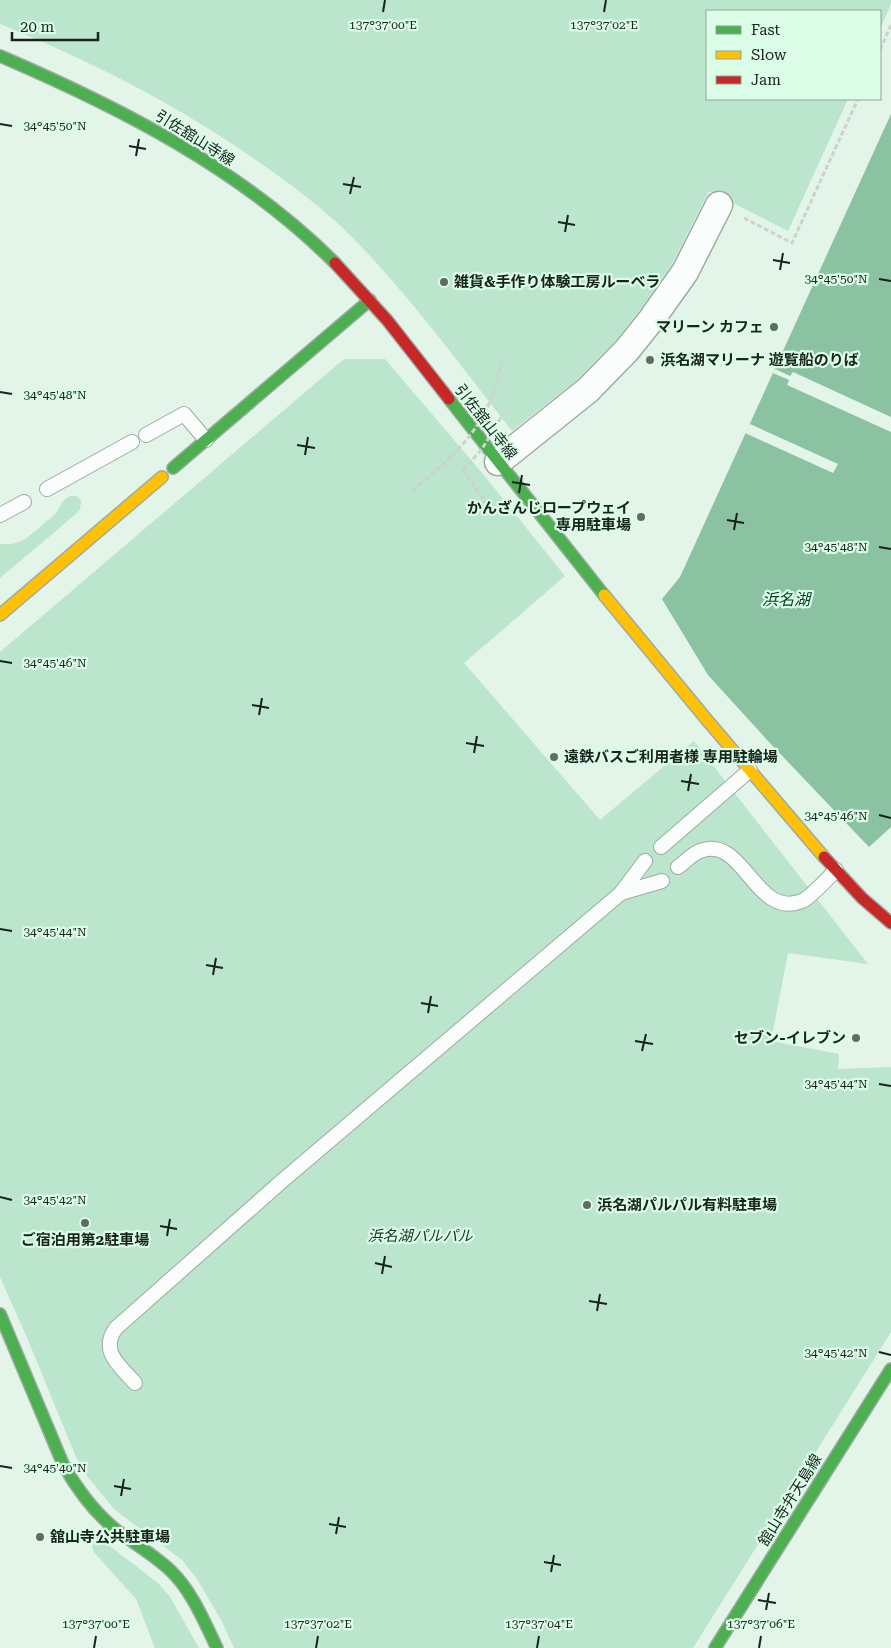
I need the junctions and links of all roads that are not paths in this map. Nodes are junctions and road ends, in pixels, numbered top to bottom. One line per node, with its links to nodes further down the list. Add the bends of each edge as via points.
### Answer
1 (0, 56): 3 (main road, 引佐舘山寺線, via 110,106 227,175 282,215 329,256)
2 (719, 205): 7 (street, via 685,272 627,350 588,390)
3 (370, 300): 5 (main road); 7 (main road, 引佐舘山寺線)
4 (146, 435): 5 (lane, via 184,414)
5 (206, 440): 8 (main road)
6 (132, 442): 10 (lane)
7 (498, 462): 14 (main road, 引佐舘山寺線)
8 (173, 468)
9 (162, 477): 13 (main road)
10 (47, 490)
11 (24, 502): 12 (lane)
12 (0, 515)
13 (0, 615)
14 (750, 770): 15 (lane); 18 (main road, 引佐舘山寺線)
15 (661, 847)
16 (645, 861): 20 (lane)
17 (678, 867): 18 (lane, via 706,849 725,852 768,896 785,903 804,900)
18 (836, 870): 21 (main road, 引佐舘山寺線)
19 (662, 881): 20 (lane)
20 (621, 893): 24 (lane, via 282,1181 116,1328 109,1337 108,1348)
21 (891, 923)
22 (0, 1314): 25 (main road, via 62,1464 74,1485 105,1521 171,1570 208,1627)
23 (891, 1369): 26 (main road, 舘山寺弁天島線)
24 (135, 1383)
25 (217, 1648)
26 (715, 1648)

